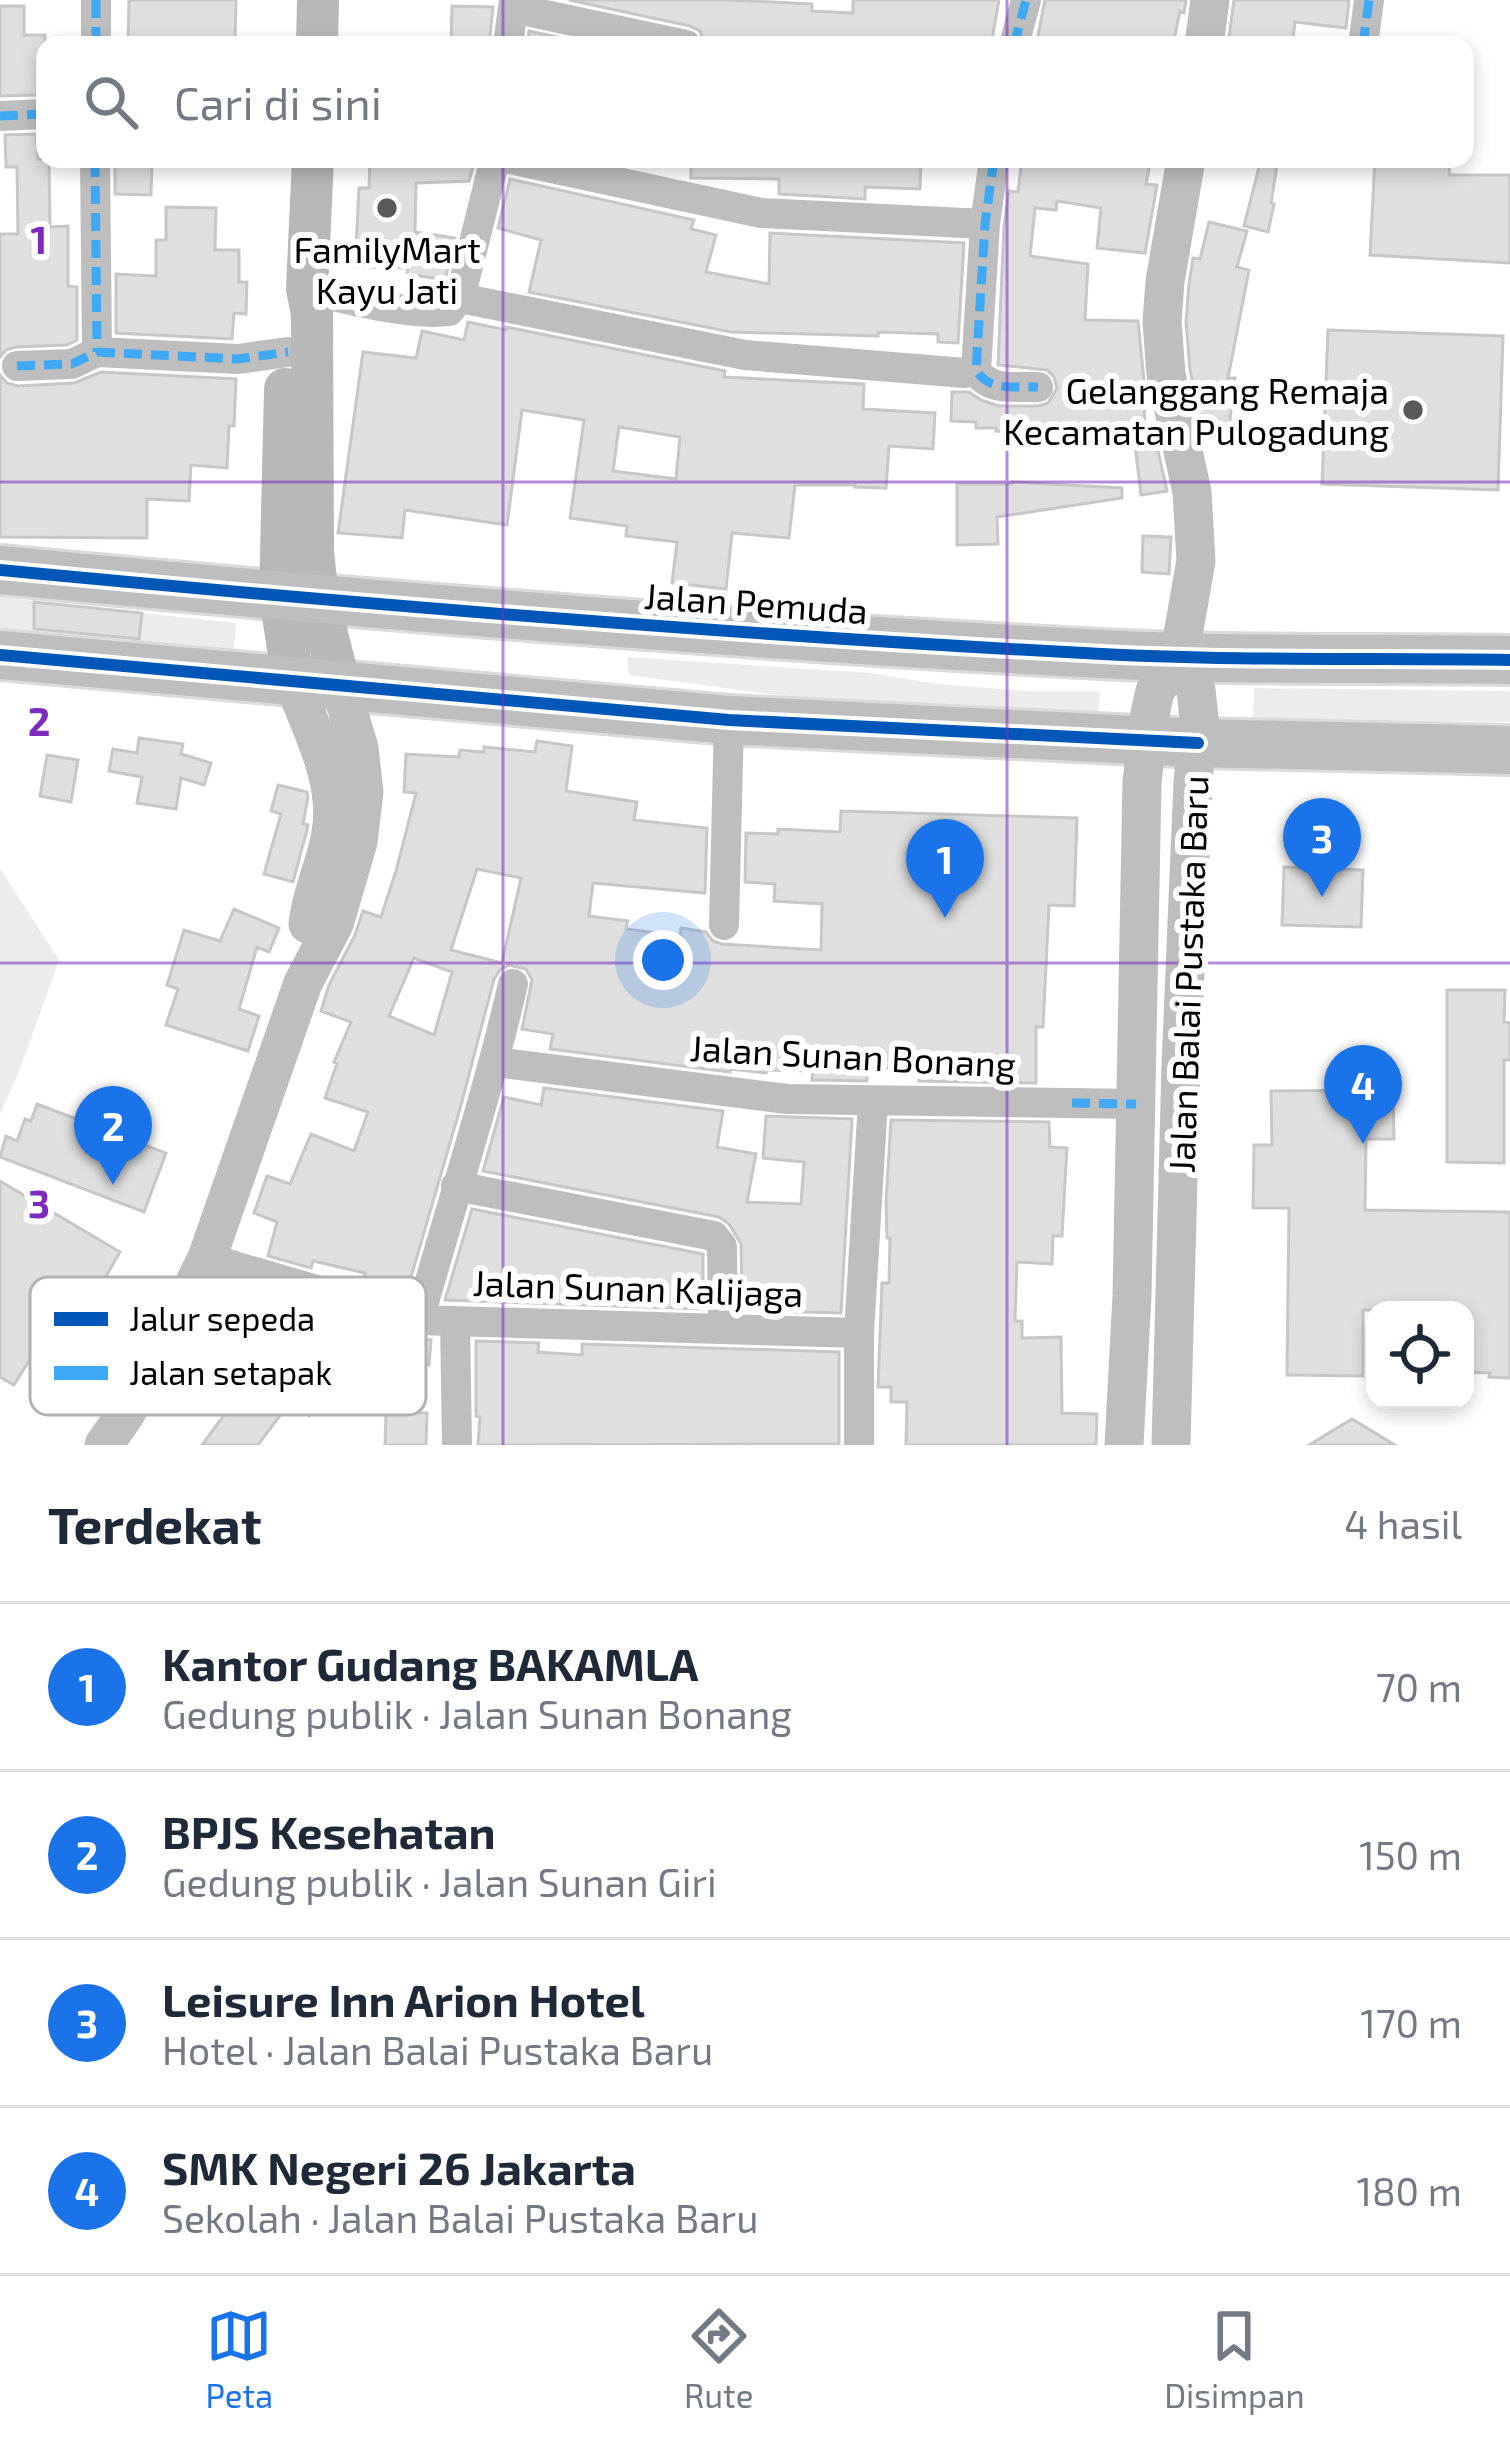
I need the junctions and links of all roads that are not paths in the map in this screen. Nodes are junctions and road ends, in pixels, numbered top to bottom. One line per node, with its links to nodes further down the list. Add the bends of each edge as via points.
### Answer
1 (96, 0): 7 (street)
2 (319, 0): 8 (main road)
3 (1027, 0): 11 (street)
4 (1210, 0): 12 (street)
5 (1369, 0): 13 (street)
6 (513, 4): 9 (street); 10 (street)
7 (96, 36)
8 (317, 36)
9 (509, 36)
10 (648, 36)
11 (1017, 36)
12 (1205, 36)
13 (1364, 36)
14 (36, 114): 15 (street)
15 (0, 116)
16 (94, 168): 25 (street)
17 (313, 168): 23 (main road)
18 (492, 168): 24 (street)
19 (552, 168): 22 (street, via 761,213)
20 (993, 168): 22 (street)
21 (1184, 168): 33 (street, via 1162,322 1196,561)
22 (985, 224): 28 (street)
23 (307, 289): 24 (street, via 430,312 449,311); 26 (main road); 31 (main road, via 313,542)
24 (460, 298): 28 (street, via 745,356)
25 (97, 352): 26 (street, via 238,359); 27 (street, via 72,364)
26 (288, 352): 31 (main road, via 283,430)
27 (17, 366)
28 (976, 370): 29 (street, via 994,386)
29 (1038, 387)
30 (0, 570): 31 (main road, Jalan Pemuda)
31 (299, 598): 33 (main road, Jalan Pemuda); 35 (main road); 36 (main road)
32 (0, 655): 35 (main road)
33 (1179, 656): 34 (main road, Jalan Pemuda); 38 (street, Jalan Balai Pustaka Baru, via 1155,691); 39 (street, Jalan Balai Pustaka Baru, via 1196,690)
34 (1510, 661)
35 (292, 681): 36 (main road); 42 (street, via 333,800)
36 (340, 685): 37 (main road); 42 (street, via 359,748 358,842 334,925)
37 (729, 720): 38 (main road); 41 (street)
38 (1146, 741): 39 (main road); 46 (street, Jalan Balai Pustaka Baru)
39 (1198, 743): 40 (main road); 53 (street, Jalan Balai Pustaka Baru)
40 (1510, 750)
41 (724, 925)
42 (303, 983): 48 (street)
43 (513, 984): 44 (street)
44 (495, 1062): 45 (street, Jalan Sunan Bonang, via 738,1094); 47 (street)
45 (873, 1101): 46 (street, Jalan Sunan Bonang); 57 (street)
46 (1136, 1103): 52 (street, Jalan Balai Pustaka Baru)
47 (456, 1186): 51 (street); 56 (street, via 714,1236 722,1246)
48 (208, 1258): 49 (street); 50 (street, Jalan Sunan Kalijaga)
49 (199, 1277)
50 (264, 1277)
51 (426, 1295)
52 (1132, 1296): 53 (street); 62 (street, Jalan Balai Pustaka Baru)
53 (1176, 1296): 63 (street, Jalan Balai Pustaka Baru)
54 (426, 1320): 55 (street, Jalan Sunan Kalijaga)
55 (455, 1321): 56 (street, Jalan Sunan Kalijaga); 60 (street)
56 (723, 1328): 57 (street, Jalan Sunan Kalijaga)
57 (859, 1333): 61 (street)
58 (123, 1415): 59 (street)
59 (104, 1445)
60 (457, 1445)
61 (859, 1445)
62 (1124, 1445)
63 (1171, 1445)

